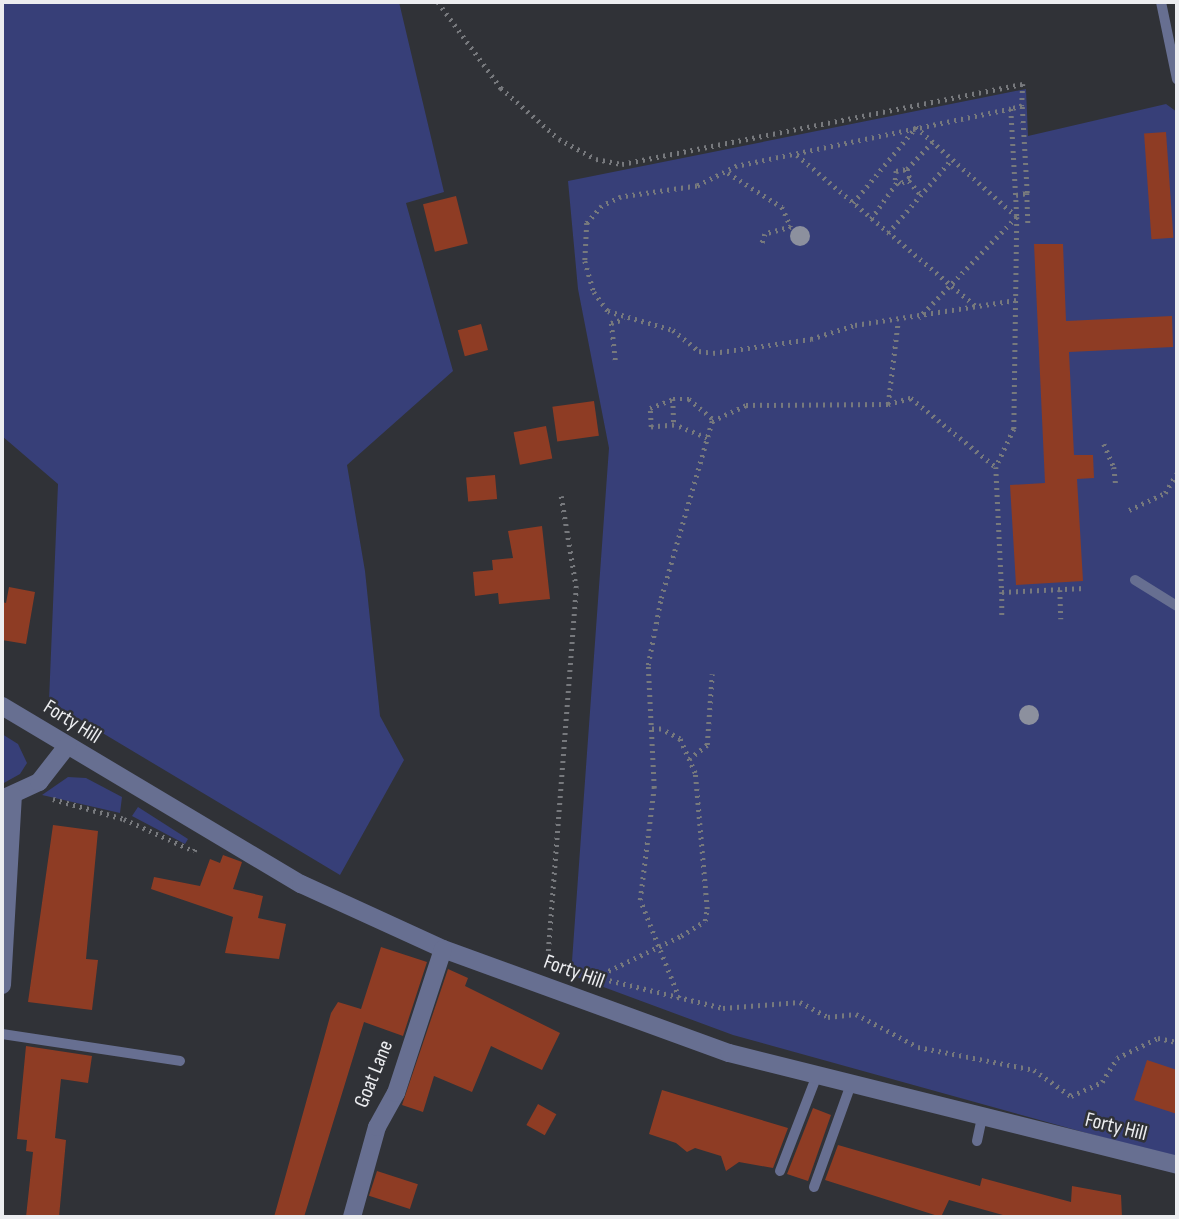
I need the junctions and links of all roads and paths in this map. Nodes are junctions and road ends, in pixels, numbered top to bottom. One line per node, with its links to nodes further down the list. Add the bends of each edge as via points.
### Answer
1 (438, 2): 4 (path, via 501,88 559,139 596,159 622,164 1023,84)
2 (1161, 2): 3 (lane)
3 (1177, 79)
4 (1023, 106): 5 (path); 16 (path)
5 (1010, 109): 6 (path); 18 (path)
6 (916, 127): 7 (path); 8 (path); 10 (path)
7 (932, 142): 9 (path); 11 (path)
8 (797, 154): 13 (path, via 737,166); 19 (path)
9 (951, 160): 17 (path); 20 (path)
10 (887, 163): 12 (path); 19 (path)
11 (907, 169): 12 (path); 14 (path)
12 (897, 171): 15 (path)
13 (727, 173): 24 (path, via 782,206 791,227 765,234); 28 (path, via 697,186 621,197 602,206 587,223 585,261 594,292)
14 (909, 181): 15 (path); 17 (path)
15 (897, 182): 21 (path)
16 (1027, 193): 18 (path); 22 (path)
17 (921, 195): 23 (path)
18 (1016, 195): 20 (path)
19 (853, 203): 21 (path)
20 (1017, 217): 25 (path); 26 (path)
21 (872, 219): 23 (path)
22 (1028, 224)
23 (888, 233): 25 (path)
24 (762, 244)
25 (950, 289): 27 (path); 30 (path)
26 (1016, 300): 27 (path); 40 (path, via 1014,429)
27 (977, 307): 30 (path)
28 (608, 310): 29 (path); 32 (path)
29 (625, 318): 31 (path, via 673,330 699,351 713,353 811,339 855,324); 32 (path)
30 (918, 318): 31 (path)
31 (898, 321): 35 (path)
32 (611, 323): 33 (path)
33 (615, 360)
34 (673, 399): 36 (path, via 689,400); 37 (path); 37 (path, via 650,408 648,417 651,427)
35 (888, 404): 36 (path, via 746,405); 40 (path, via 911,398)
36 (712, 421): 38 (path)
37 (674, 425): 38 (path)
38 (707, 438): 54 (path, via 661,598 648,665)
39 (1104, 444): 42 (path)
40 (996, 467): 48 (path)
41 (1177, 473): 44 (path, via 1165,493)
42 (1116, 486)
43 (561, 496): 63 (path, via 576,588)
44 (1129, 510)
45 (1135, 580): 49 (lane)
46 (1085, 589): 47 (path)
47 (1060, 590): 48 (path); 51 (path)
48 (1002, 592): 50 (path)
49 (1177, 606)
50 (1002, 615)
51 (1061, 619)
52 (712, 674): 56 (path, via 707,745)
53 (2, 706): 55 (street, Forty Hill)
54 (648, 729): 56 (path, via 662,729 680,739); 59 (path, via 654,788 640,900)
55 (67, 746): 57 (street, via 39,782); 58 (street, Forty Hill)
56 (689, 759): 59 (path, via 695,773 707,909 705,921)
57 (10, 800): 58 (path, via 53,799 124,819 194,851); 62 (street)
58 (206, 830): 60 (street, Forty Hill, via 301,884)
59 (659, 947): 61 (path); 65 (path)
60 (443, 949): 63 (street, Forty Hill); 76 (street, Goat Lane, via 396,1093 377,1127)
61 (596, 977): 64 (path); 65 (path)
62 (2, 985)
63 (545, 985): 64 (street, Forty Hill)
64 (576, 996): 69 (street, Forty Hill, via 729,1053)
65 (679, 998): 67 (path, via 723,1008 800,1002 828,1017 856,1014 918,1047 1034,1070 1071,1096 1102,1082 1117,1058 1158,1038)
66 (2, 1034): 68 (lane)
67 (1177, 1042)
68 (180, 1061)
69 (817, 1075): 70 (street, Forty Hill); 74 (lane)
70 (850, 1087): 71 (street, Forty Hill); 75 (lane)
71 (982, 1118): 72 (lane); 73 (street, Forty Hill)
72 (978, 1140)
73 (1177, 1165)
74 (780, 1171)
75 (814, 1187)
76 (352, 1217)

